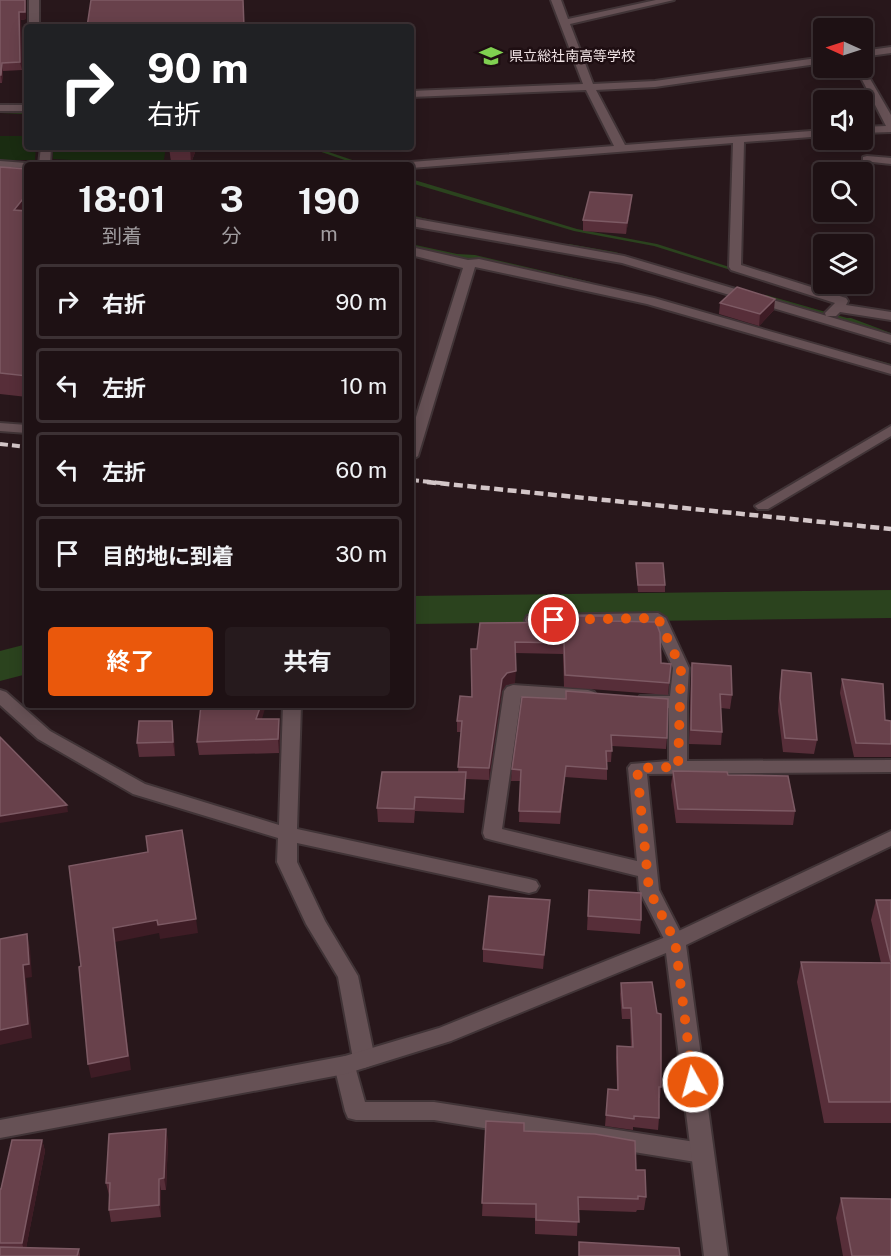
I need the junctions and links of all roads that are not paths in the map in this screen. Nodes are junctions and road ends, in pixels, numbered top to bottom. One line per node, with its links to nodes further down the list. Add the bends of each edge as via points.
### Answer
1 (34, 0): 5 (street)
2 (556, 0): 4 (street)
3 (669, 0): 4 (street)
4 (565, 22): 10 (street)
5 (34, 24)
6 (891, 50): 7 (street)
7 (873, 52)
8 (813, 62): 10 (street, via 655,84)
9 (866, 78): 14 (street)
10 (589, 87): 11 (street); 18 (street)
11 (414, 94)
12 (0, 108): 13 (street)
13 (24, 108)
14 (891, 127): 15 (street)
15 (873, 129)
16 (813, 134): 17 (street)
17 (739, 140): 18 (street); 27 (street, via 735,267 842,301)
18 (621, 148): 23 (street)
19 (867, 159): 20 (street)
20 (891, 161)
21 (0, 164): 22 (street)
22 (24, 165)
23 (414, 165)
24 (414, 223): 27 (street, via 624,260)
25 (414, 252): 26 (street)
26 (468, 264): 30 (street, via 479,263 650,301); 34 (street, via 465,285)
27 (830, 314): 28 (street); 29 (street)
28 (891, 316)
29 (891, 339)
30 (891, 370)
31 (0, 427): 32 (street)
32 (24, 429)
33 (891, 430): 35 (street)
34 (414, 446)
35 (763, 506)
36 (533, 620): 40 (street, via 658,618 681,668)
37 (0, 696): 44 (street, via 44,735 140,789)
38 (608, 698): 46 (street, via 513,691 492,833)
39 (631, 699): 40 (street)
40 (678, 703): 43 (street)
41 (292, 708): 44 (street)
42 (891, 766): 43 (street)
43 (678, 767): 46 (street, via 637,768)
44 (287, 834): 47 (street); 49 (street, via 287,862 316,924 348,976)
45 (891, 838): 48 (street)
46 (647, 870): 48 (street, via 649,890)
47 (529, 886)
48 (675, 941): 49 (street, via 444,1035); 51 (street)
49 (354, 1062): 50 (street); 51 (street, via 356,1111 434,1111)
50 (0, 1129)
51 (702, 1153): 52 (street)
52 (716, 1256)

